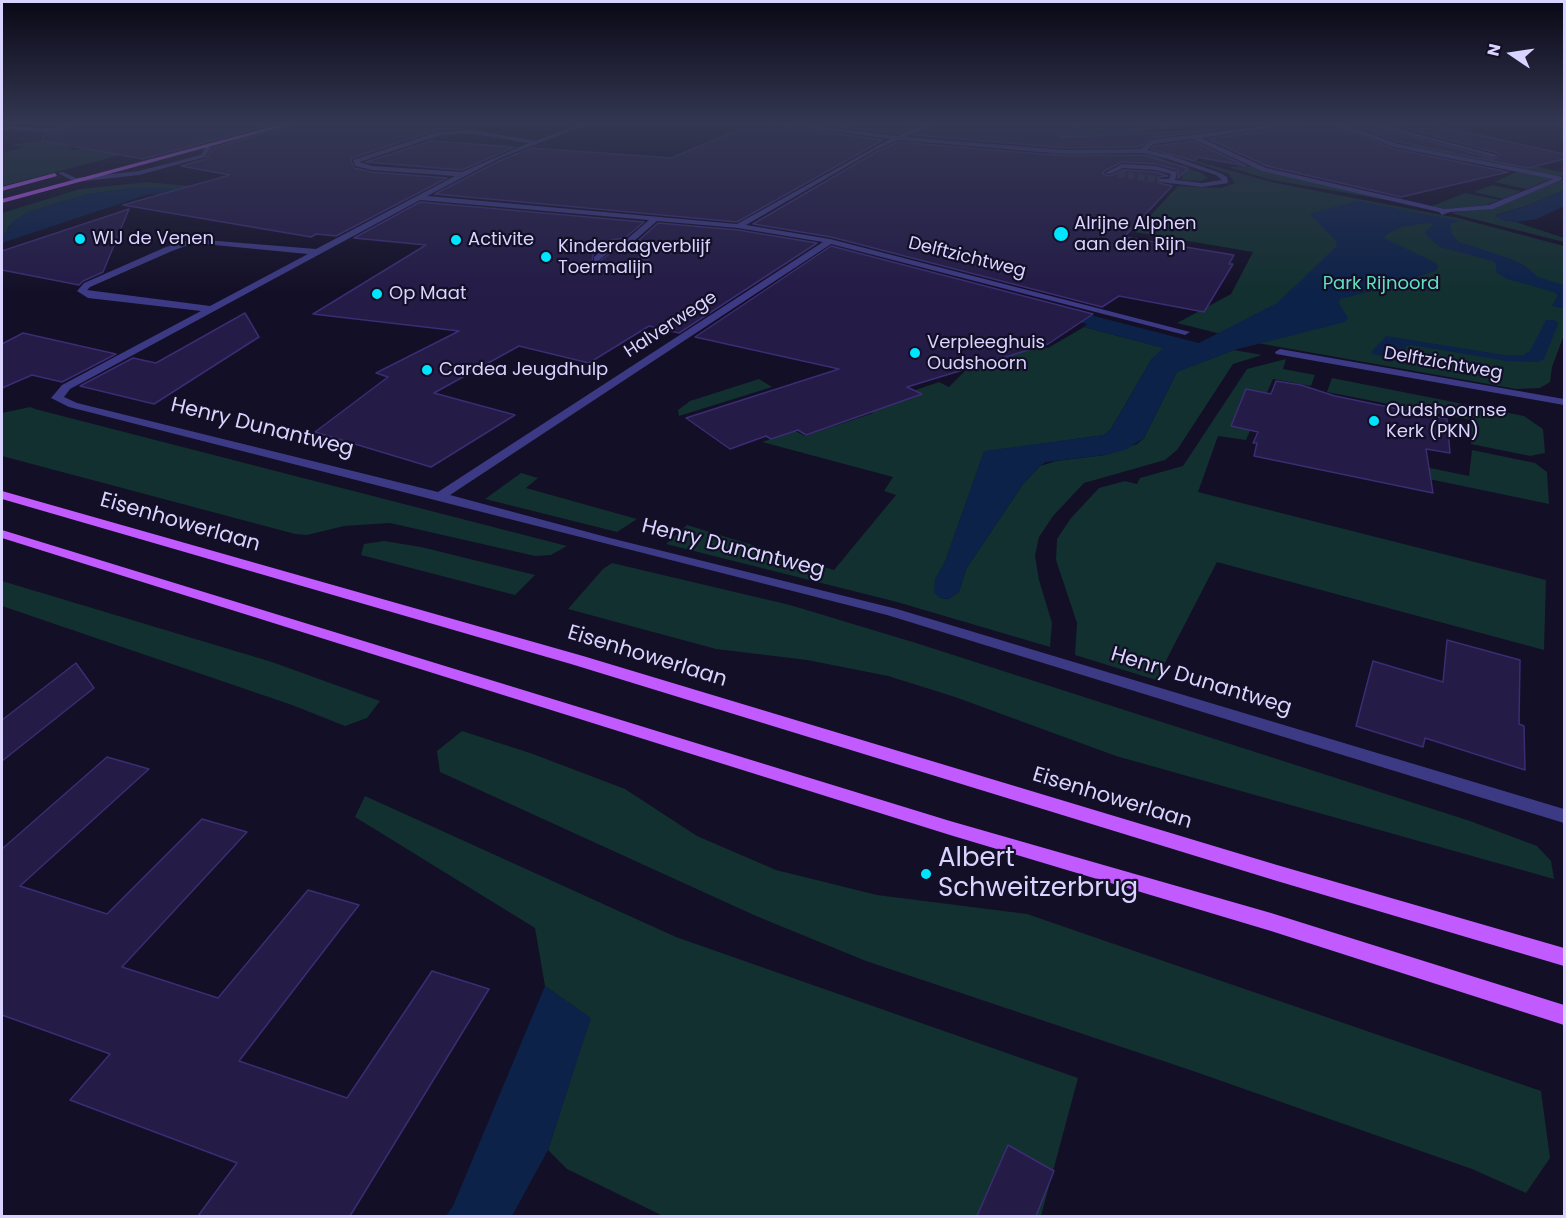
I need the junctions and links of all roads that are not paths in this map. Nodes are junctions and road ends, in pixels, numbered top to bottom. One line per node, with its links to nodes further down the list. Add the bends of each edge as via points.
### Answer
1 (36, 180): 10 (main road)
2 (75, 180): 12 (main road)
3 (453, 180): 11 (street, Henry Dunantweg)
4 (819, 180): 14 (street)
5 (1161, 180): 9 (street)
6 (1225, 180): 9 (street, via 1202,185)
7 (1306, 180): 8 (street, via 1444,212 1490,207)
8 (1554, 180)
9 (1170, 181)
10 (2, 189)
11 (420, 198): 13 (street); 17 (street, Henry Dunantweg)
12 (2, 201)
13 (655, 219): 14 (street); 16 (street)
14 (738, 226): 15 (street, Delftzichtweg)
15 (830, 241): 21 (street, Delftzichtweg); 25 (street, Halverwege)
16 (628, 242): 18 (street, via 646,250); 19 (street, via 614,244)
17 (317, 252): 20 (street, Henry Dunantweg); 20 (street, via 193,242 87,285 82,291 88,295)
18 (644, 256)
19 (597, 259)
20 (213, 309): 25 (street, Henry Dunantweg, via 66,387 57,398)
21 (1185, 332)
22 (1280, 352): 23 (street, Delftzichtweg)
23 (1564, 402)
24 (2, 495): 28 (main road, Eisenhowerlaan, via 589,663)
25 (440, 496): 27 (street, Henry Dunantweg, via 892,612)
26 (2, 534): 29 (main road)
27 (1564, 816)
28 (1564, 957)
29 (1564, 1015)

